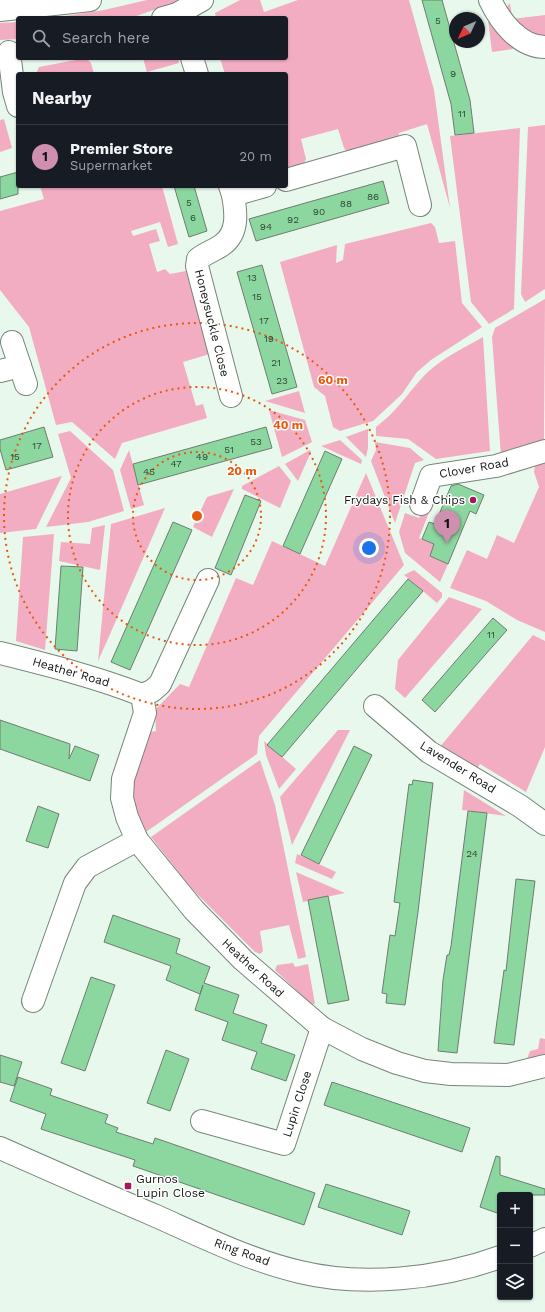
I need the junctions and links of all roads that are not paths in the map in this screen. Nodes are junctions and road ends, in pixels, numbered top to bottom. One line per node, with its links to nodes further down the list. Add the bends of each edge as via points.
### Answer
1 (90, 0): 4 (street)
2 (202, 0): 5 (street)
3 (490, 0): 6 (street, via 506,26 526,43)
4 (0, 10)
5 (175, 16)
6 (545, 47)
7 (9, 52): 10 (street)
8 (193, 60): 9 (street)
9 (196, 72)
10 (16, 99)
11 (288, 179): 14 (street, via 405,146)
12 (248, 188): 13 (street, Honeysuckle Close)
13 (232, 190): 17 (street, Honeysuckle Close, via 236,211 230,237 222,245 198,259 197,266)
14 (420, 205)
15 (12, 342): 16 (street)
16 (15, 374)
17 (231, 396)
18 (545, 451): 19 (street, Clover Road, via 496,466 431,476)
19 (421, 504)
20 (208, 580): 22 (street, via 160,684)
21 (0, 653): 22 (street, Heather Road, via 45,664)
22 (142, 695): 25 (street, Heather Road, via 145,713 127,764 122,798)
23 (374, 706): 24 (street, Lavender Road, via 429,752 520,806)
24 (545, 824)
25 (137, 840): 26 (street, via 87,867 75,883); 27 (street, Heather Road, via 194,910 232,949)
26 (33, 1001)
27 (322, 1028): 28 (street, Heather Road, via 362,1049 425,1071 508,1075); 29 (street, Lupin Close, via 284,1144)
28 (545, 1066)
29 (202, 1121)
30 (0, 1148): 33 (street, Ring Road, via 243,1254 300,1272 346,1279 398,1278 450,1271)
31 (545, 1239): 32 (street)
32 (533, 1245)
33 (497, 1258)

